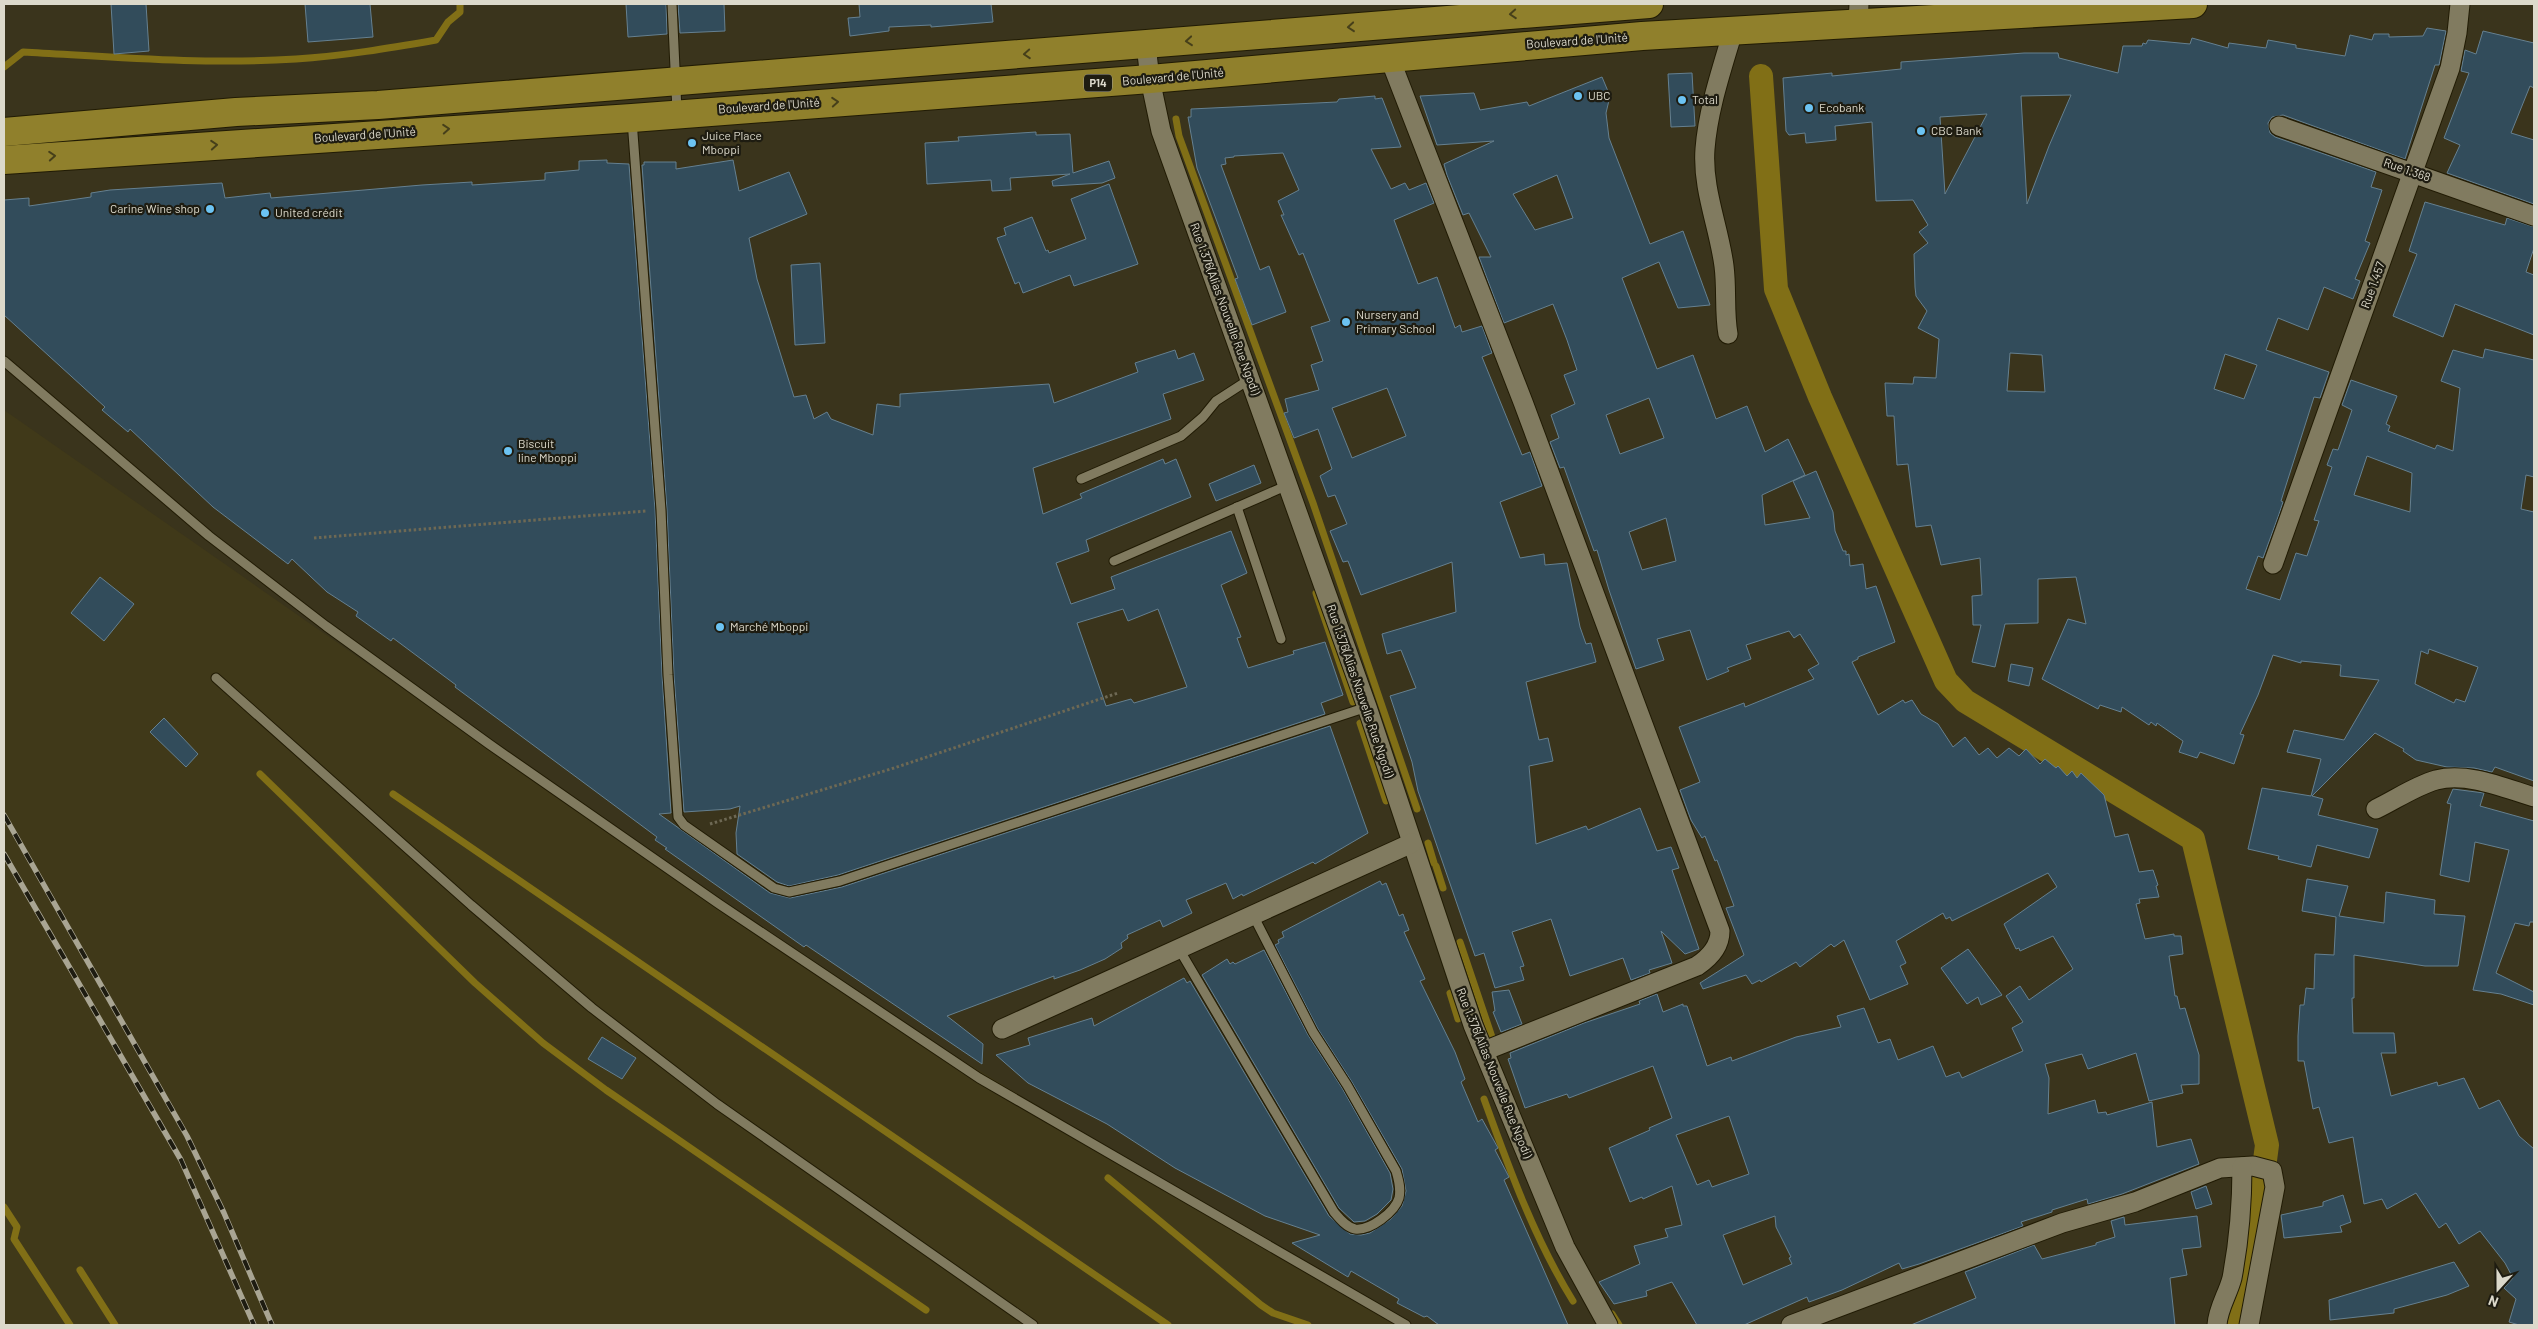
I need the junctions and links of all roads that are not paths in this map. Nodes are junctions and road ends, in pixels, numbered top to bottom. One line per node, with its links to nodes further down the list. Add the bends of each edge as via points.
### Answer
1 (672, 4): 11 (lane)
2 (1649, 4): 5 (main road)
3 (2193, 4): 6 (main road, Boulevard de l'Unité / P14)
4 (2460, 4): 17 (street, Rue 1.457, via 2458,33 2450,68)
5 (1622, 5): 8 (main road, one-way to 8)
6 (1859, 13): 7 (main road, Boulevard de l'Unité / P14)
7 (1733, 31): 9 (main road, Boulevard de l'Unité / P14, via 1514,46); 19 (street, via 1713,101 1705,150 1707,184 1724,267)
8 (1146, 45): 10 (street, Rue 1.376(Alias Nouvelle Rue Ngodi)); 11 (main road, one-way to 11)
9 (1390, 59): 10 (main road, Boulevard de l'Unité / P14); 36 (street, via 1523,402 1720,931 1720,941 1706,960 1697,966)
10 (1150, 79): 12 (main road, Boulevard de l'Unité / P14, one-way to 10); 21 (street, Rue 1.376(Alias Nouvelle Rue Ngodi), via 1161,130)
11 (675, 81): 12 (lane); 15 (main road)
12 (677, 113): 13 (main road, Boulevard de l'Unité / P14)
13 (632, 118): 16 (main road, Boulevard de l'Unité / P14, one-way to 13); 29 (lane, via 661,510 678,817 691,830 774,888 789,892 840,881)
14 (2279, 126): 17 (street, Rue 1.368)
15 (4, 132)
16 (4, 160)
17 (2413, 172): 18 (street, Rue 1.368); 26 (street, Rue 1.457)
18 (2534, 216)
19 (1728, 334)
20 (4, 362): 39 (lane, via 209,536 318,620 718,904 979,1078)
21 (1250, 379): 22 (lane, via 1216,401 1181,436); 23 (street, Rue 1.376(Alias Nouvelle Rue Ngodi))
22 (1081, 479)
23 (1288, 485): 24 (lane); 29 (street, Rue 1.376(Alias Nouvelle Rue Ngodi))
24 (1237, 507): 25 (lane); 27 (lane)
25 (1114, 561)
26 (2273, 564)
27 (1280, 639)
28 (216, 678): 38 (lane, via 592,1008 717,1104)
29 (1367, 707): 32 (street, Rue 1.376(Alias Nouvelle Rue Ngodi))
30 (2534, 797): 31 (street, via 2478,780 2435,780)
31 (2376, 809)
32 (1412, 843): 33 (street); 36 (street, Rue 1.376(Alias Nouvelle Rue Ngodi))
33 (1253, 915): 34 (street); 34 (lane, via 1313,1032 1396,1171 1400,1184 1398,1200 1372,1225 1356,1229 1334,1212)
34 (1179, 949): 35 (street)
35 (1002, 1029)
36 (1484, 1051): 40 (street, Rue 1.376(Alias Nouvelle Rue Ngodi), via 1565,1247)
37 (2248, 1166): 41 (street, via 2220,1168 2135,1202 2062,1223); 42 (street, via 2232,1280 2217,1316); 43 (street, via 2272,1171 2275,1187)
38 (1034, 1325)
39 (1406, 1325)
40 (1608, 1325)
41 (1791, 1325)
42 (2217, 1325)
43 (2249, 1325)

